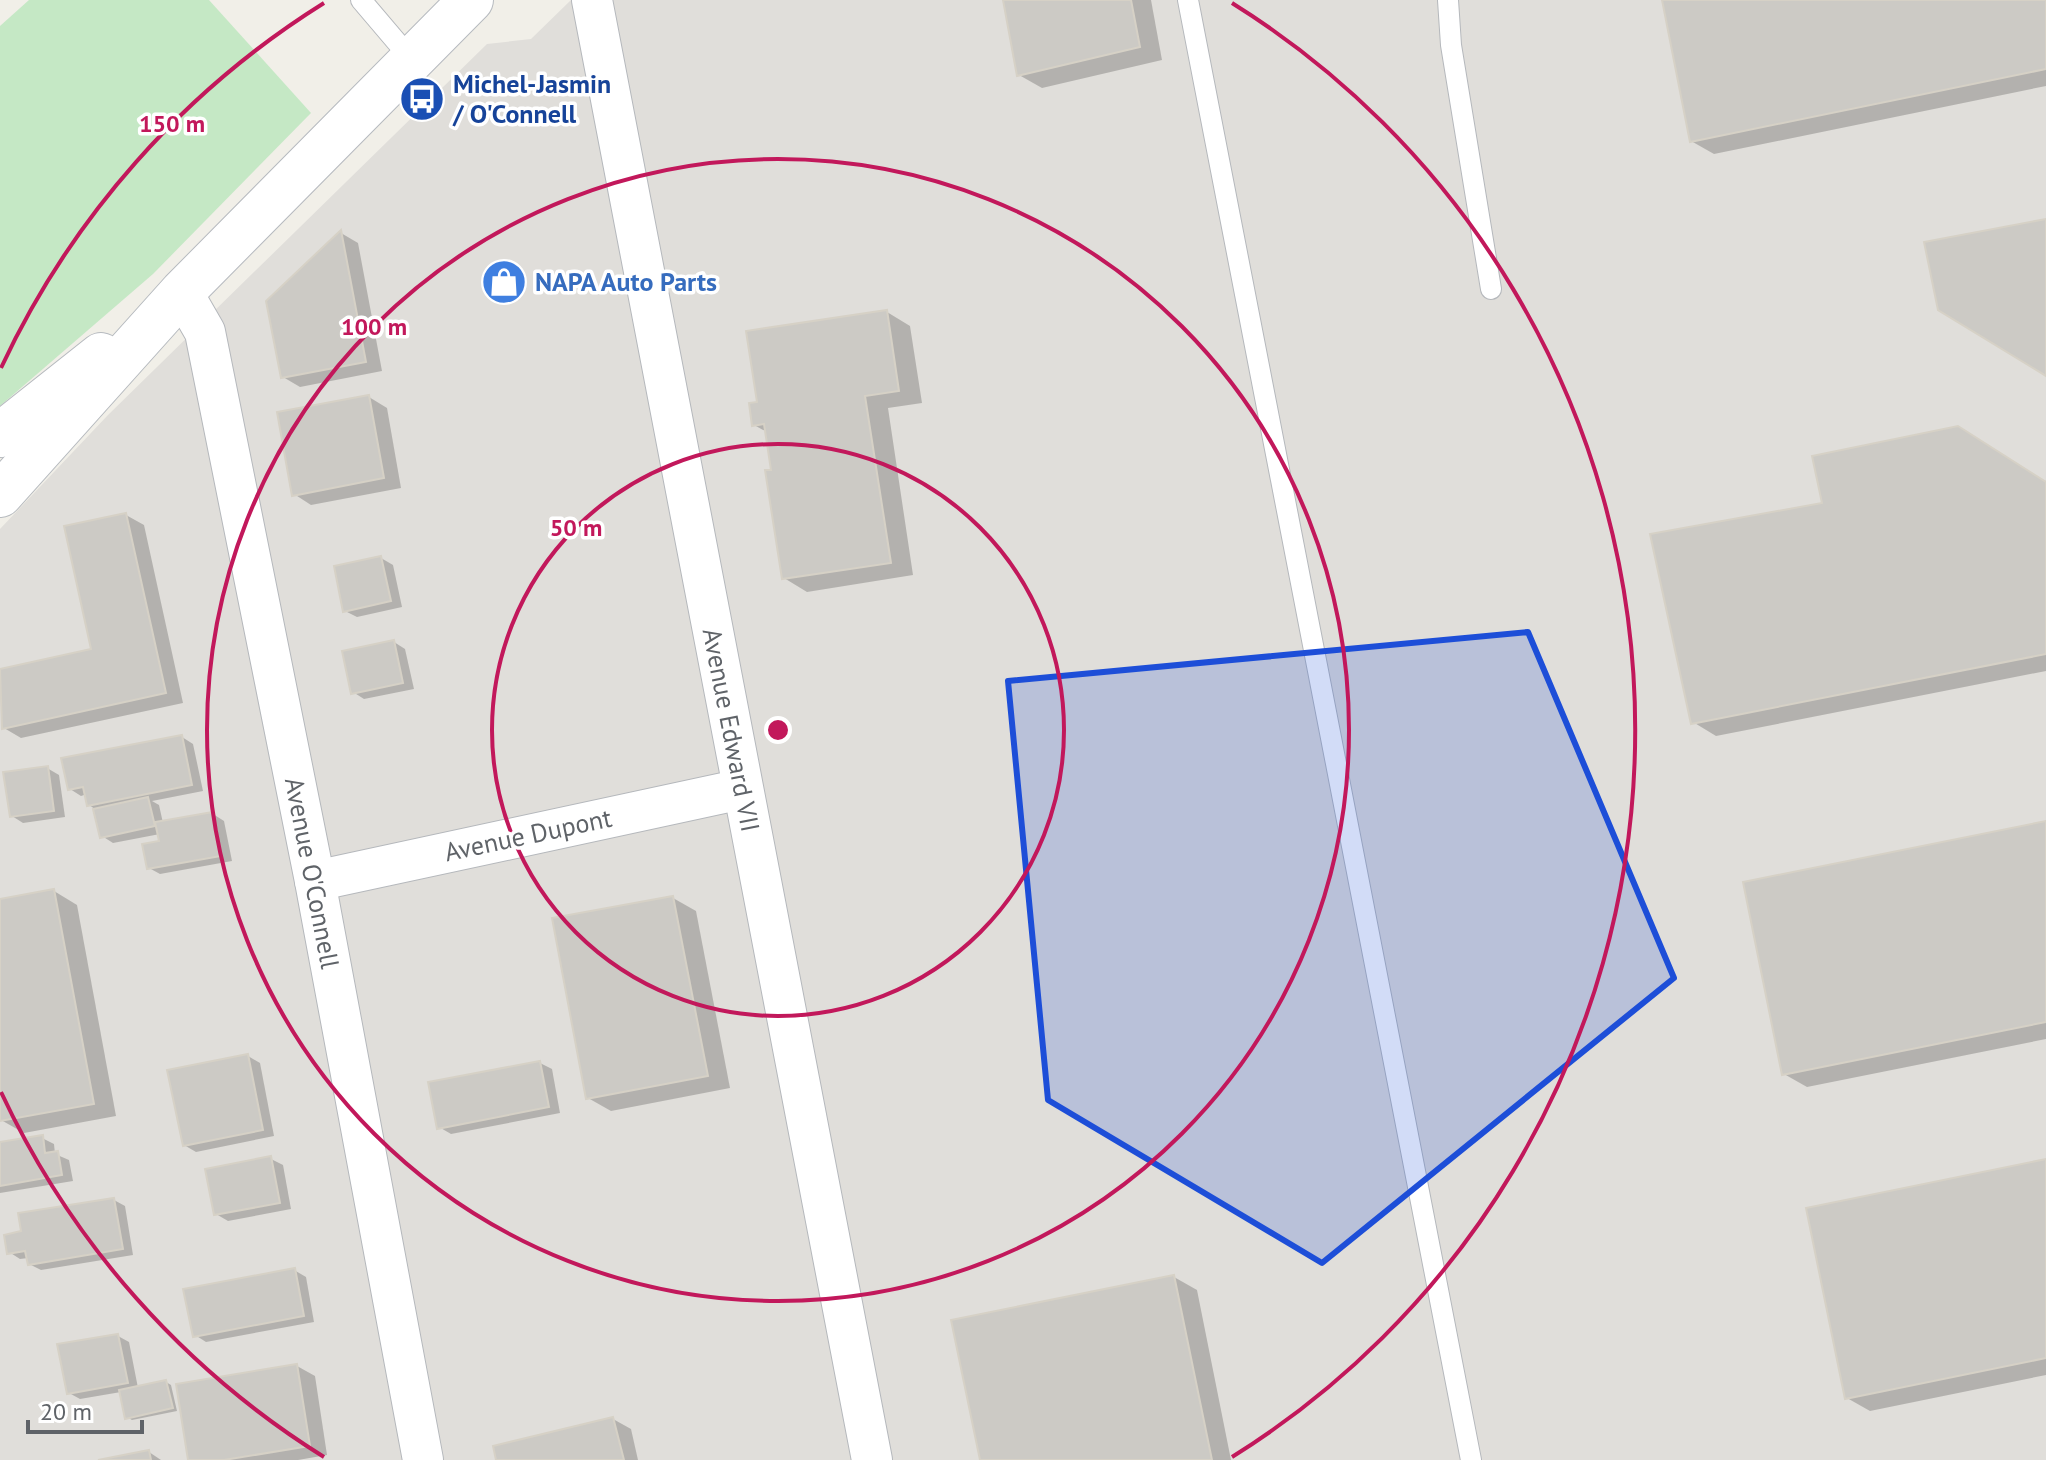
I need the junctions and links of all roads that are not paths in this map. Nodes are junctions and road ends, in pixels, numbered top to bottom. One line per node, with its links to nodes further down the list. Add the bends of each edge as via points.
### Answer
1 (361, 0): 6 (lane)
2 (471, 0): 6 (main road)
3 (592, 0): 11 (street, Avenue Edward VII)
4 (1188, 0): 15 (lane)
5 (1448, 0): 7 (lane)
6 (412, 60): 8 (main road)
7 (1491, 289)
8 (182, 292): 9 (main road); 10 (main road); 12 (street, Avenue O'Connell, via 205,332)
9 (0, 435)
10 (0, 495)
11 (742, 789): 12 (street, Avenue Dupont); 14 (street, Avenue Edward VII)
12 (315, 881): 13 (street, Avenue O'Connell)
13 (423, 1460)
14 (872, 1460)
15 (1471, 1460)

